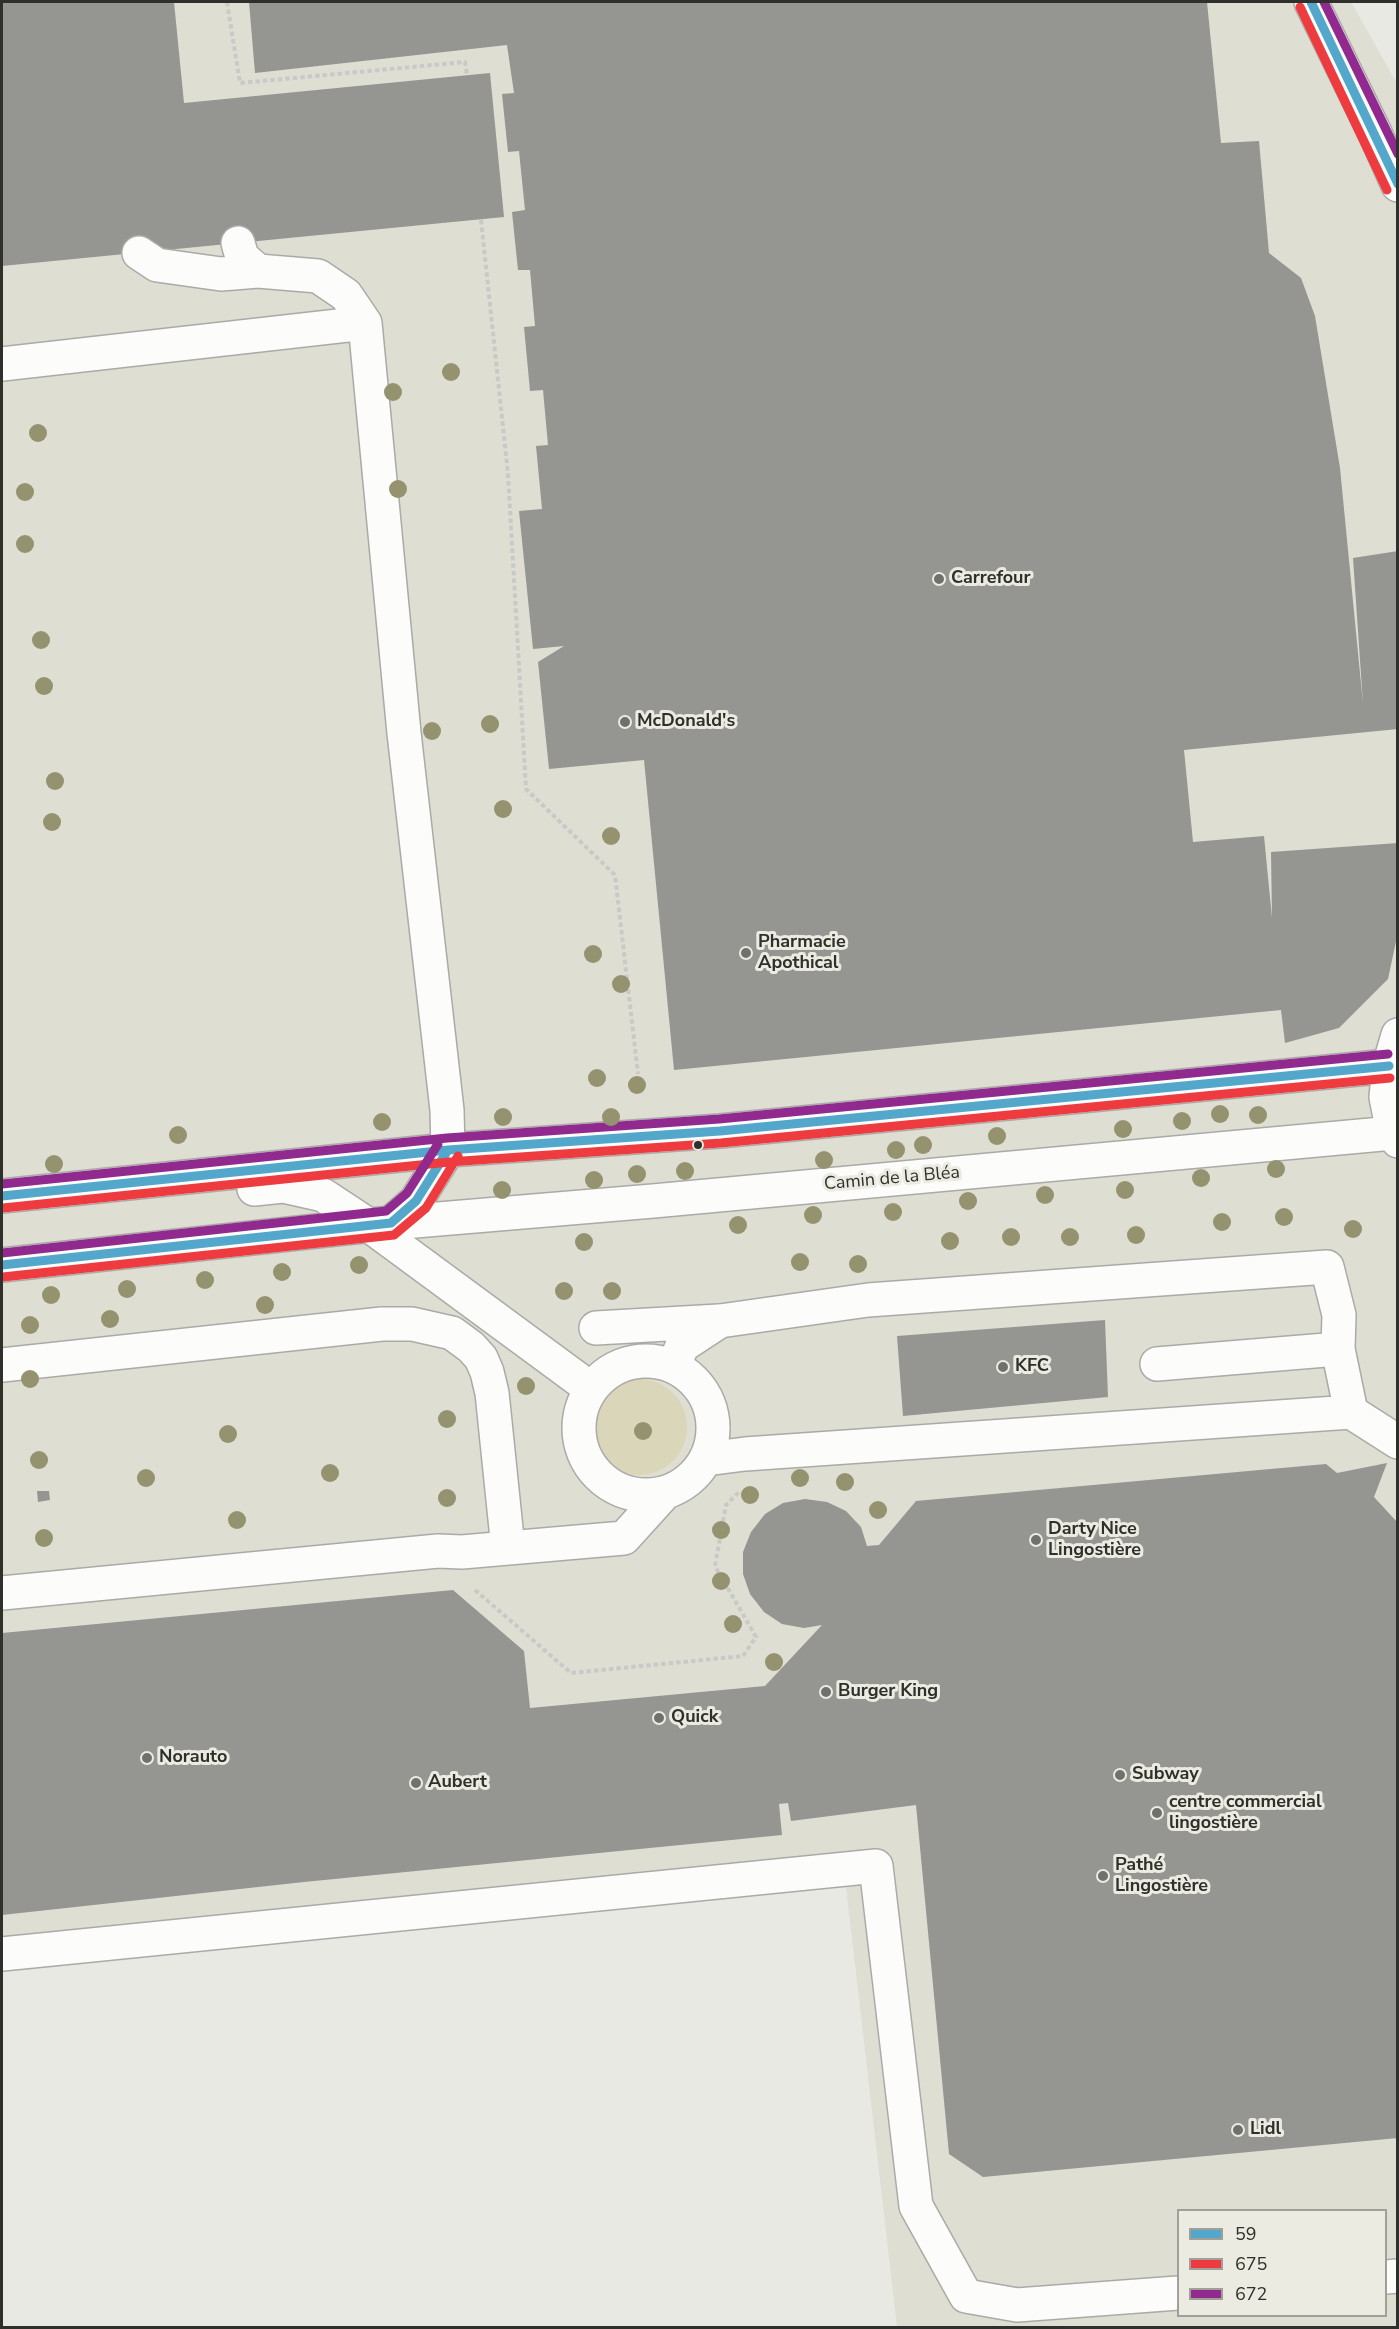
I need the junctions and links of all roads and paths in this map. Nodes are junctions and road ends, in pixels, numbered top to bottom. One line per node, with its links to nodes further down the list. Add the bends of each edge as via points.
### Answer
1 (227, 2): 3 (path, via 240,83 465,62)
2 (1311, 2): 4 (street)
3 (467, 75)
4 (1398, 185)
5 (481, 220): 13 (path, via 508,474 526,789 615,875)
6 (238, 243): 8 (street, via 242,257)
7 (140, 253): 8 (street, via 157,265 220,274)
8 (258, 271): 9 (street, via 318,276 346,295)
9 (365, 323): 10 (street); 15 (street)
10 (2, 364)
11 (1398, 1035): 12 (street)
12 (1389, 1066): 14 (street, via 1386,1097); 15 (street, via 720,1131)
13 (638, 1074)
14 (1395, 1137): 18 (street, Camin de la Bléa)
15 (448, 1150): 16 (street); 18 (street, via 416,1201)
16 (73, 1189): 17 (street); 18 (street, via 152,1199 283,1186 323,1195)
17 (2, 1196)
18 (381, 1225): 19 (street, Camin de la Bléa); 26 (street)
19 (2, 1265)
20 (720, 1321): 21 (street); 22 (street, via 868,1300 1326,1267 1340,1315); 25 (street, via 682,1346)
21 (596, 1328)
22 (1338, 1349): 23 (street); 27 (street)
23 (1157, 1364)
24 (2, 1365): 32 (street, via 382,1324 412,1324 452,1333 476,1352 487,1372)
25 (674, 1366): 26 (street, via 651,1360 627,1363 606,1373); 29 (street, via 706,1396 713,1416 713,1438)
26 (590, 1388): 31 (street, via 581,1407 578,1428 581,1448 590,1467 623,1492)
27 (1352, 1412): 28 (street); 29 (street)
28 (1398, 1442)
29 (706, 1459): 31 (street, via 689,1480)
30 (740, 1491): 33 (path, via 726,1505 715,1566 756,1637 743,1656 571,1672)
31 (662, 1496): 32 (street, via 624,1538)
32 (508, 1548): 34 (street, via 438,1551)
33 (475, 1589)
34 (2, 1593)
35 (2, 1954): 36 (street, via 876,1866 916,2206 966,2296 1017,2305)
36 (1177, 2293)

